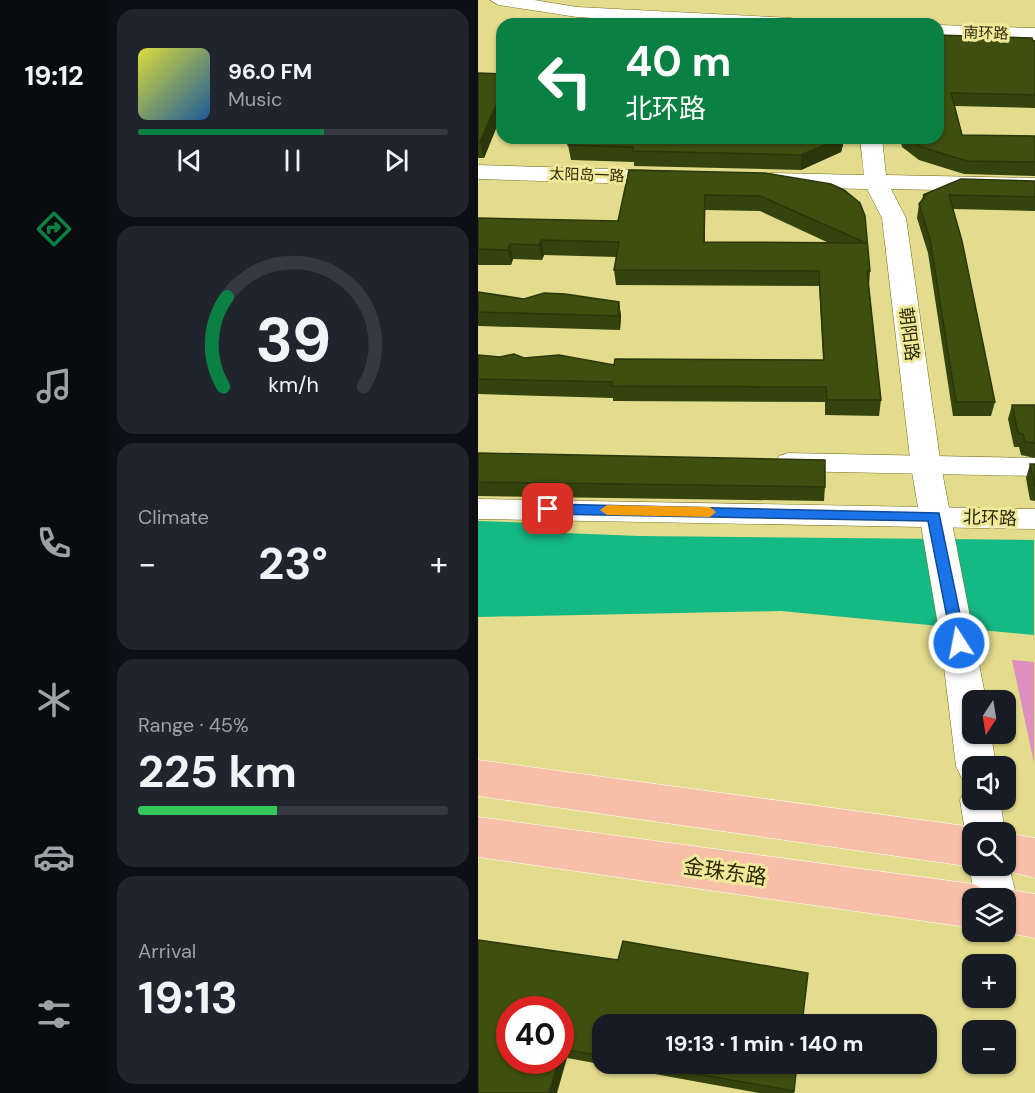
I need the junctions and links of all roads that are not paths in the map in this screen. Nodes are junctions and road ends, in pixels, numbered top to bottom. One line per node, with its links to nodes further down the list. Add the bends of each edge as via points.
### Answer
1 (499, 0): 2 (street, via 577,12)
2 (684, 18)
3 (944, 31): 4 (street, 南环路)
4 (1034, 34)
5 (872, 144): 9 (street, 朝阳路)
6 (478, 172): 7 (street, 太阳岛一路)
7 (689, 178)
8 (747, 180): 9 (street)
9 (876, 183): 10 (street); 12 (street, 朝阳路, via 894,218)
10 (1034, 185)
11 (761, 462): 12 (street)
12 (926, 466): 13 (street); 16 (street, 朝阳路)
13 (1034, 467)
14 (478, 509): 16 (street, 北环路)
15 (1034, 519): 16 (street, 北环路)
16 (936, 525): 17 (street, 朝阳路, via 959,643)
17 (975, 756)
18 (478, 778): 20 (highway)
19 (478, 837): 23 (highway, 金珠东路)
20 (962, 846)
21 (1016, 855): 22 (highway)
22 (1034, 858)
23 (962, 904)
24 (1016, 913): 25 (highway)
25 (1034, 916)

